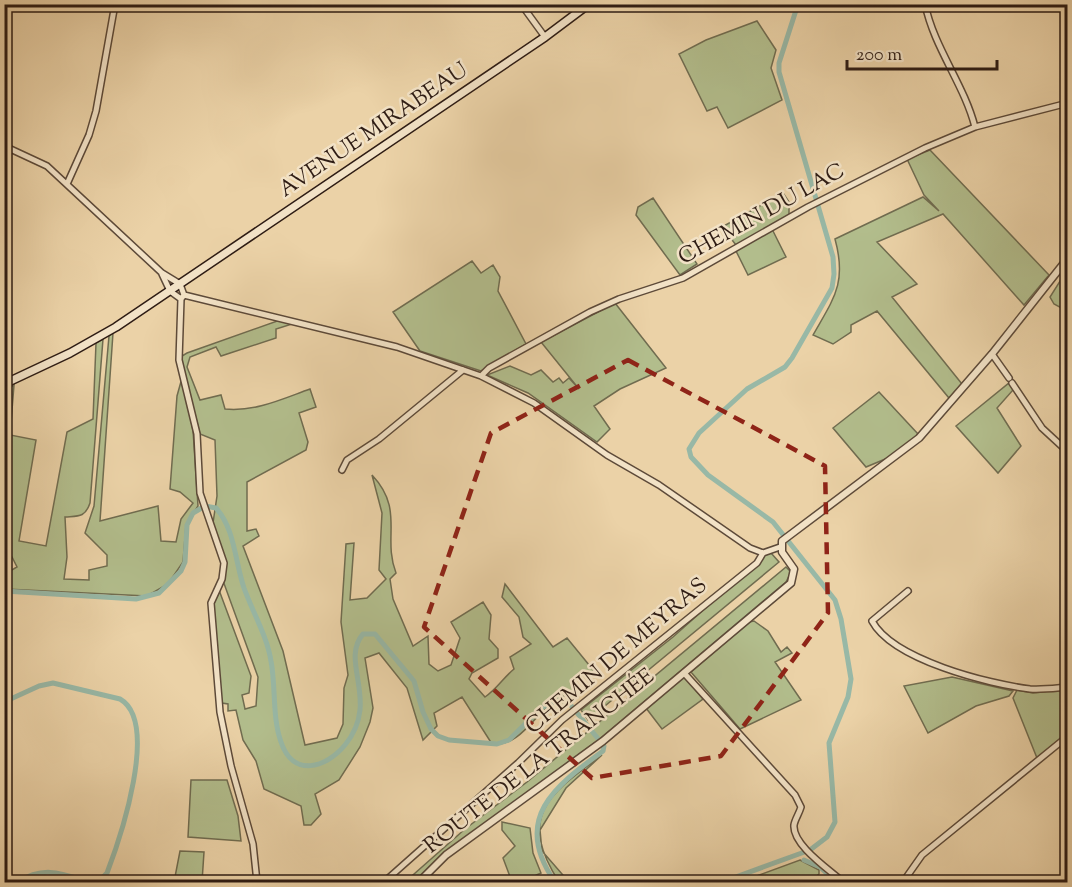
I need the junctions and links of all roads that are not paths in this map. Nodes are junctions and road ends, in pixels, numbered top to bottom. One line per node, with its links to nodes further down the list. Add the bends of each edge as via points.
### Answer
1 (115, 4): 9 (street, via 96,111)
2 (521, 4): 5 (street)
3 (589, 4): 5 (main road, AVENUE MIRABEAU)
4 (925, 4): 7 (street)
5 (545, 37): 12 (main road, AVENUE MIRABEAU)
6 (1068, 103): 7 (street, CHEMIN DU LAC)
7 (975, 127): 17 (street, CHEMIN DU LAC, via 818,202 682,278 590,312)
8 (4, 146): 9 (street, via 47,166)
9 (67, 184): 11 (street)
10 (1068, 258): 15 (street)
11 (162, 273): 12 (street); 13 (street)
12 (179, 285): 13 (main road, AVENUE MIRABEAU); 14 (street)
13 (170, 291): 14 (street); 18 (main road, AVENUE MIRABEAU, via 86,345)
14 (182, 297): 16 (street, via 397,346); 27 (street, via 179,360 197,434 203,506 224,563 222,579 211,603 220,712 253,844)
15 (992, 354): 19 (street, via 1042,428); 21 (street, via 908,448 786,537)
16 (463, 369): 17 (street); 20 (street, via 379,439 347,460)
17 (481, 376): 22 (street, via 534,403 733,538)
18 (4, 384)
19 (1068, 452)
20 (342, 470)
21 (780, 547): 22 (street); 24 (street, ROUTE DE LA TRANCHÉE, via 795,574 791,583)
22 (763, 553): 28 (street, CHEMIN DE MEYRAS, via 757,562 575,710)
23 (908, 591): 25 (street, via 872,621 890,639 918,657 970,678 1033,690)
24 (685, 672): 29 (street, ROUTE DE LA TRANCHÉE, via 600,742 446,855); 30 (street, via 795,795 801,807 794,828 807,851)
25 (1068, 687)
26 (1068, 736): 31 (street, via 922,855)
27 (257, 882)
28 (384, 882)
29 (419, 882)
30 (843, 882)
31 (903, 882)

